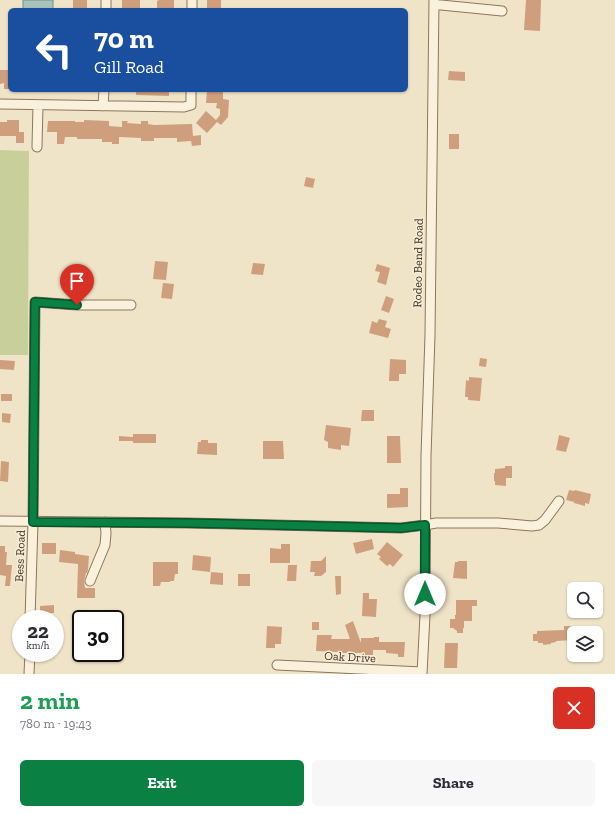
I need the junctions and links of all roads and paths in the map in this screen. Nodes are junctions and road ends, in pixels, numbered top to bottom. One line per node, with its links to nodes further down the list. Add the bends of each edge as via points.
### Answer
1 (434, 3): 2 (street); 14 (street, Rodeo Bend Road)
2 (502, 11)
3 (104, 92): 7 (street)
4 (191, 92): 7 (street, via 191,105 184,107)
5 (0, 104): 6 (street)
6 (38, 105): 7 (street); 8 (street)
7 (103, 106)
8 (37, 147)
9 (131, 305): 12 (street, Bess Road, via 35,302)
10 (559, 501): 14 (street, via 546,520 539,525)
11 (0, 521): 12 (street)
12 (33, 522): 13 (street); 16 (street, Bess Road)
13 (105, 522): 14 (street, via 401,528); 15 (street, via 105,545)
14 (425, 525): 19 (street, Rodeo Bend Road)
15 (90, 581)
16 (30, 610)
17 (30, 662): 20 (street)
18 (277, 665): 19 (street, Oak Drive)
19 (422, 673)
20 (29, 674)

